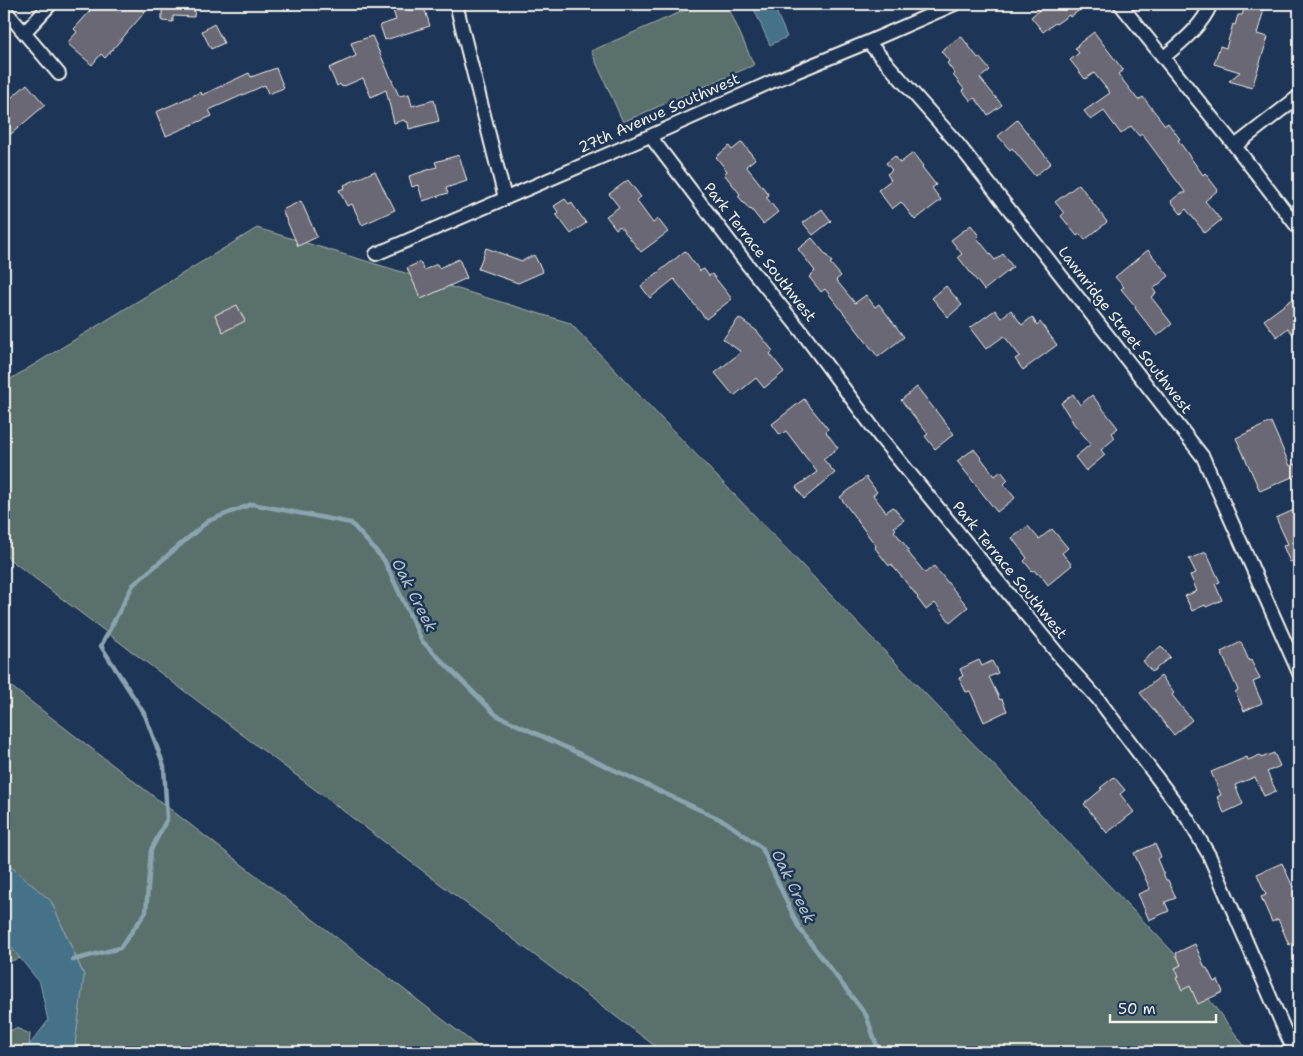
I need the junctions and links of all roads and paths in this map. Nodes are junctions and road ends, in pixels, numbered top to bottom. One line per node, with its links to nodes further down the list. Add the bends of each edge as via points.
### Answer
1 (51, 4): 7 (street)
2 (456, 4): 14 (street)
3 (955, 4): 8 (street, 27th Avenue Southwest)
4 (1120, 4): 9 (street)
5 (1211, 4): 9 (street, via 1198,24)
6 (4, 9): 7 (street)
7 (24, 33): 10 (street)
8 (868, 42): 12 (street, 27th Avenue Southwest); 17 (street, Lawnridge Street Southwest, via 958,144 1203,457)
9 (1164, 57): 13 (street)
10 (60, 74)
11 (1299, 96): 13 (street)
12 (650, 136): 14 (street, 27th Avenue Southwest); 18 (street, Park Terrace Southwest, via 880,437 1098,699 1187,818 1209,854 1290,1042)
13 (1235, 146): 15 (street)
14 (505, 198): 16 (street, 27th Avenue Southwest)
15 (1299, 229)
16 (376, 254)
17 (1299, 673)
18 (1299, 1052)

